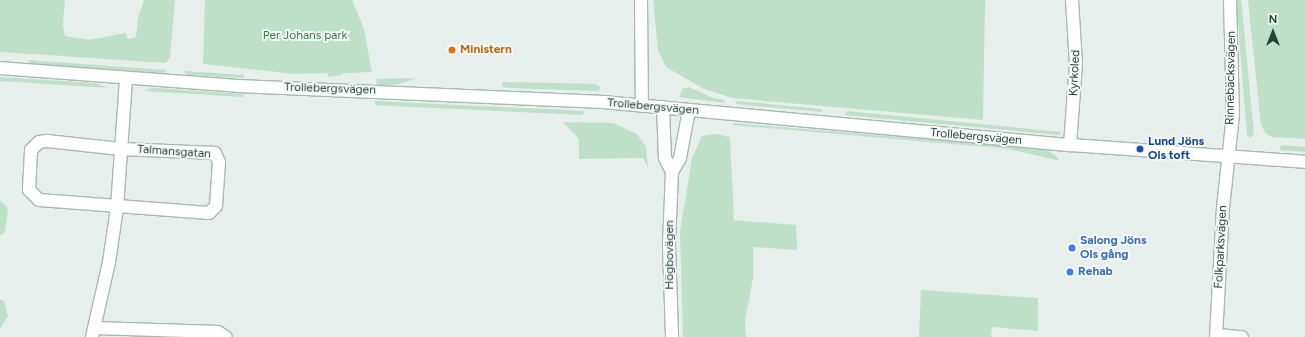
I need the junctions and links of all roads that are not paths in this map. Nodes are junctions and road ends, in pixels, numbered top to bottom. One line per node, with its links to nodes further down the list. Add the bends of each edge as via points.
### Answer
1 (641, 0): 6 (street)
2 (1072, 0): 9 (street, Kyrkoled, via 1076,64)
3 (1230, 0): 11 (street, Rinnebäcksvägen, via 1233,115)
4 (0, 68): 5 (street, Trollebergsvägen)
5 (126, 78): 6 (street, Trollebergsvägen); 10 (street, Talmansgatan)
6 (642, 106): 7 (street, Trollebergsvägen)
7 (663, 107): 8 (street, Trollebergsvägen); 13 (street, Högbovägen, via 665,158)
8 (689, 110): 9 (street, Trollebergsvägen); 13 (street, Högbovägen, via 680,158)
9 (1070, 145): 11 (street, Trollebergsvägen)
10 (121, 149): 14 (street, Talmansgatan); 14 (street, Talmansgatan, via 39,142 31,150 28,182 29,190 39,200); 14 (street, Talmansgatan, via 218,155 217,203 209,213)
11 (1229, 156): 12 (street, Trollebergsvägen); 16 (street, Folkparksvägen, via 1223,208)
12 (1305, 162)
13 (672, 172): 18 (street, Högbovägen, via 669,245)
14 (117, 208): 15 (street, Talmansgatan, via 109,262)
15 (93, 333): 17 (street, Talmansgatan, via 218,332)
16 (1216, 336): 19 (street)
17 (226, 337)
18 (672, 337)
19 (1242, 337)

